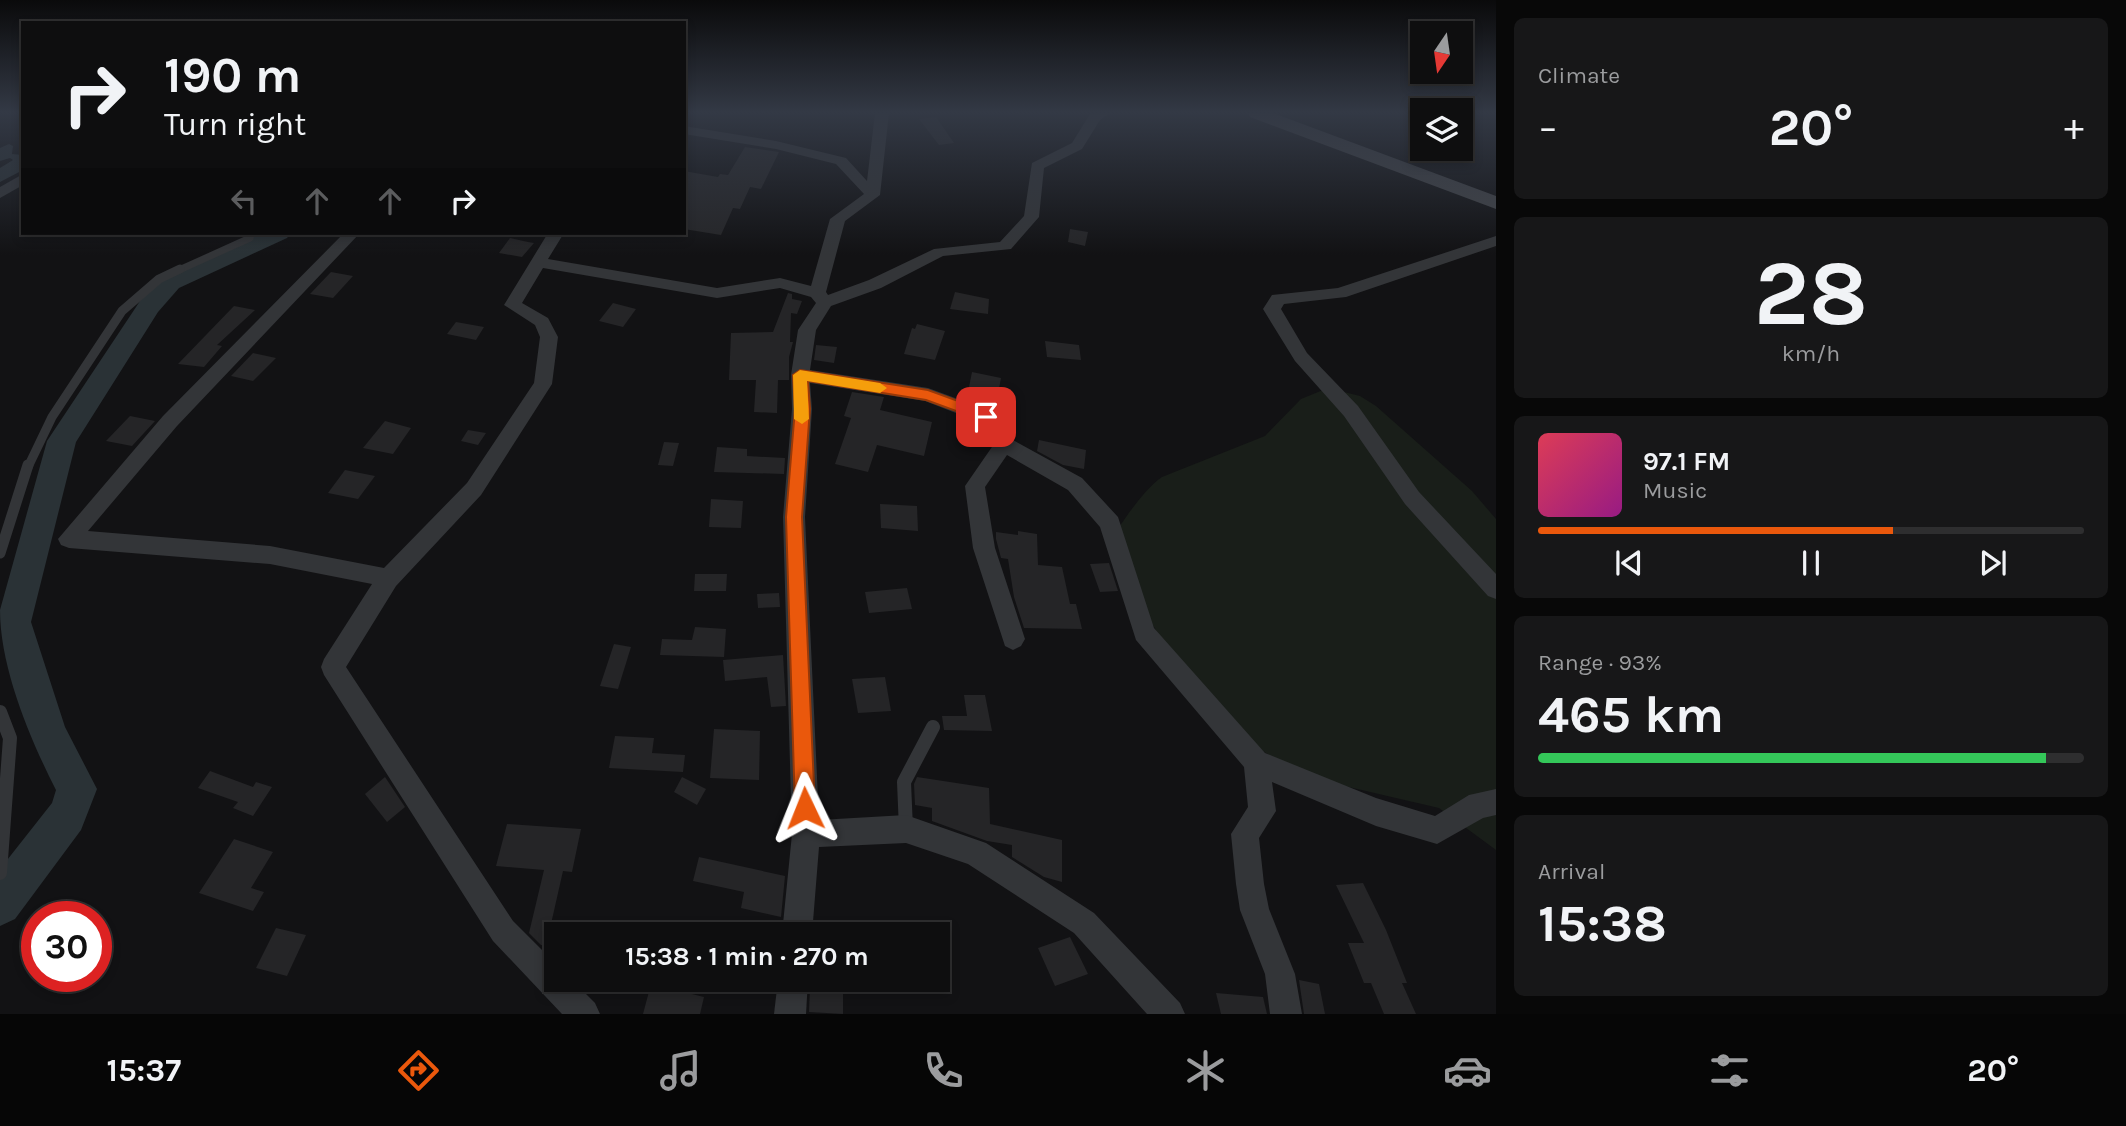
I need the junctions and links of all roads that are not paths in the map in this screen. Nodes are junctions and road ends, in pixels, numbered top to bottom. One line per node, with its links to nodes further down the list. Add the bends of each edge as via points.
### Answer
1 (838, 160): 7 (street)
2 (877, 160): 7 (street)
3 (1048, 160): 14 (street, via 1037,166 1031,217 1005,246 940,252 875,284)
4 (1383, 160): 8 (street)
5 (21, 179): 6 (street)
6 (0, 194)
7 (873, 195): 14 (street, via 838,219)
8 (1496, 203)
9 (251, 235): 17 (lane, via 159,279 122,311 31,457)
10 (350, 235): 18 (street, via 170,421 69,539 236,550 350,568)
11 (555, 235): 13 (street)
12 (1496, 241): 19 (street, via 1340,293 1278,299 1272,309 1301,357 1351,411 1412,498)
13 (537, 262): 14 (street, via 718,293 780,283); 18 (street, via 512,305 542,322 549,337 543,384 474,489)
14 (821, 297): 15 (street, via 807,330)
15 (800, 375): 16 (street, via 928,396 986,417); 26 (street, via 794,517)
16 (1004, 444): 20 (street, via 975,486 984,548); 23 (street, via 1075,484 1110,523 1144,634)
17 (0, 553)
18 (388, 579): 30 (street, via 333,667 503,931)
19 (1496, 589)
20 (1013, 639)
21 (0, 712): 27 (lane, via 10,738)
22 (933, 727): 25 (lane, via 904,782)
23 (1256, 762): 24 (street, via 1376,812 1437,830 1479,805); 33 (street, via 1262,811 1245,834 1254,907 1273,948 1286,995)
24 (1496, 802)
25 (906, 829): 26 (street); 32 (street, via 976,853 1084,923)
26 (806, 834): 28 (street)
27 (0, 873)
28 (798, 922)
29 (792, 992): 31 (street)
30 (584, 1014)
31 (790, 1014)
32 (1168, 1014)
33 (1286, 1014)

